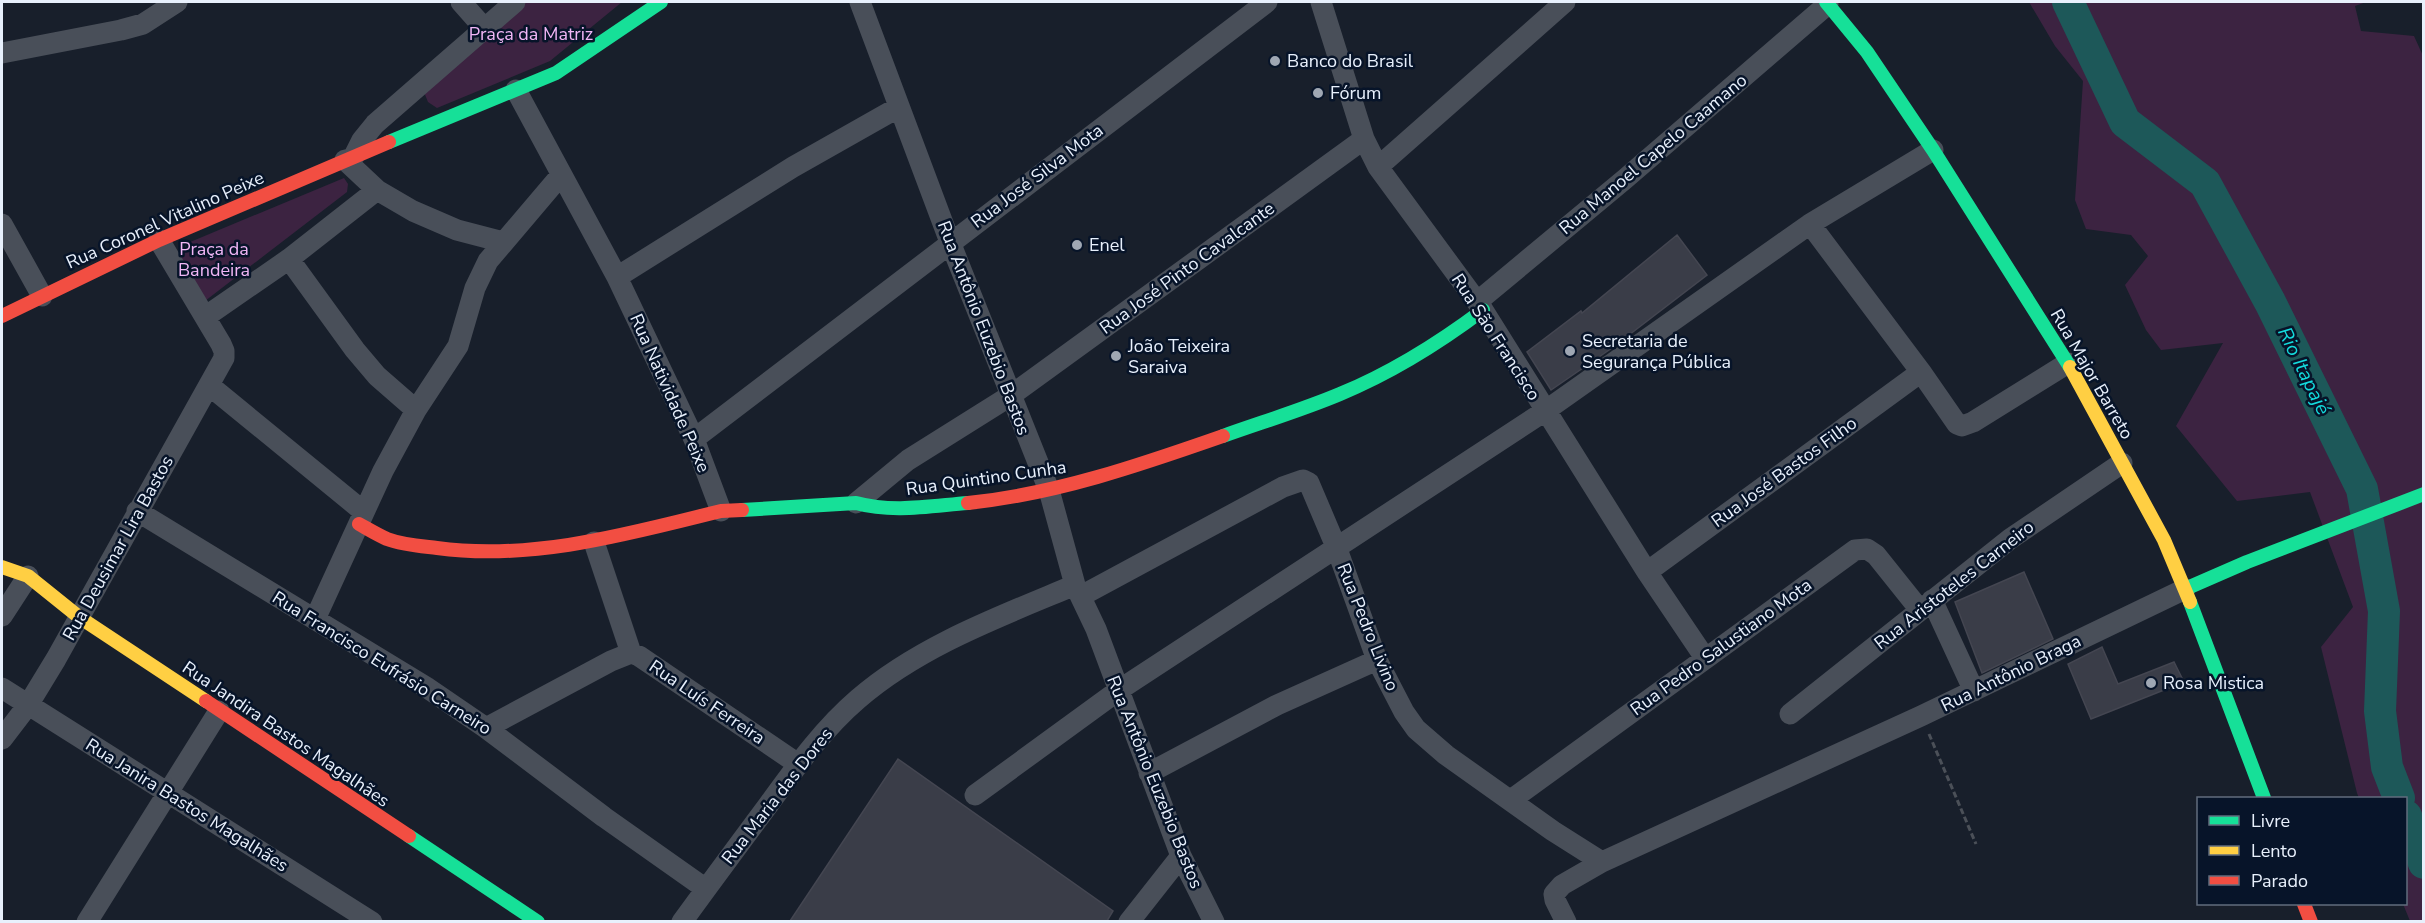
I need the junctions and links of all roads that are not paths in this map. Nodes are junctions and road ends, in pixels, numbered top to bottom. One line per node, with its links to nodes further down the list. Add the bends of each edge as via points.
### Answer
1 (177, 2): 11 (street, via 143,24)
2 (461, 2): 10 (street)
3 (514, 2): 10 (street)
4 (661, 2): 12 (main road, Rua Coronel Vitalino Peixe, via 555,74)
5 (860, 2): 13 (street, Rua Antônio Euzebio Bastos)
6 (1267, 2): 24 (street, Rua José Silva Mota)
7 (1321, 2): 14 (street, Rua São Francisco)
8 (1565, 2): 17 (street)
9 (1827, 3): 15 (main road, Rua Major Barreto, via 1867,52); 28 (street, Rua Manoel Capelo Caamano)
10 (484, 28): 16 (street, via 375,124)
11 (2, 53)
12 (516, 90): 16 (main road, Rua Coronel Vitalino Peixe); 18 (street, Rua Natividade Peixe)
13 (899, 107): 24 (street, Rua Antônio Euzebio Bastos); 26 (street, via 793,167)
14 (1364, 139): 17 (street, Rua São Francisco); 34 (street, Rua José Pinto Cavalcante)
15 (1933, 150): 21 (street); 31 (main road, Rua Major Barreto)
16 (349, 158): 19 (street); 22 (main road, Rua Coronel Vitalino Peixe)
17 (1378, 168): 28 (street, Rua São Francisco)
18 (561, 175): 23 (street); 26 (street, Rua Natividade Peixe)
19 (377, 190): 23 (street, via 412,211 457,230); 25 (street)
20 (2, 224): 27 (street)
21 (1810, 224): 32 (street); 36 (street)
22 (159, 240): 27 (main road, Rua Coronel Vitalino Peixe); 30 (street)
23 (503, 242): 35 (street, via 475,288 458,346)
24 (950, 242): 34 (street, Rua Antônio Euzebio Bastos); 37 (street, Rua José Silva Mota)
25 (289, 258): 30 (street); 35 (street, via 355,350 377,376)
26 (617, 277): 37 (street, Rua Natividade Peixe)
27 (42, 296): 29 (main road, Rua Coronel Vitalino Peixe)
28 (1480, 306): 36 (street, Rua São Francisco); 40 (main road, Rua Quintino Cunha, via 1448,337 1340,394 1143,464)
29 (2, 315)
30 (205, 317): 33 (street, Rua Deusimar Lira Bastos, via 224,351 221,367)
31 (2068, 363): 32 (street, via 1962,426 1952,420); 38 (main road, Rua Major Barreto)
32 (1921, 372): 50 (street, Rua José Bastos Filho)
33 (210, 386): 43 (street, Rua Deusimar Lira Bastos); 45 (street)
34 (1010, 396): 40 (street, Rua Antônio Euzebio Bastos); 42 (street, Rua José Pinto Cavalcante, via 908,460)
35 (416, 410): 45 (street)
36 (1545, 411): 47 (street); 50 (street, Rua São Francisco)
37 (694, 439): 44 (street, Rua Natividade Peixe)
38 (2122, 462): 52 (main road, Rua Major Barreto); 54 (street, Rua Aristoteles Carneiro, via 2019,533)
39 (1303, 480): 47 (street, Rua Pedro Livino, via 1314,490); 53 (street, Rua Maria das Dores)
40 (1048, 490): 42 (main road, Rua Quintino Cunha, via 898,509); 53 (street, Rua Antônio Euzebio Bastos)
41 (2424, 494): 52 (main road, Rua Antônio Braga)
42 (856, 503): 44 (main road, Rua Quintino Cunha)
43 (137, 511): 56 (street, Rua Deusimar Lira Bastos); 57 (street, Rua Francisco Eufrásio Carneiro)
44 (721, 511): 46 (main road, Rua Quintino Cunha)
45 (361, 518): 46 (main road, Rua Quintino Cunha, via 385,538 458,552 502,552); 57 (street)
46 (594, 542): 58 (street)
47 (1337, 549): 60 (street, Rua Pedro Livino); 62 (street)
48 (2, 557): 51 (main road, Rua Jandira Bastos Magalhães)
49 (2, 567): 51 (main road)
50 (1647, 572): 59 (street, Rua São Francisco)
51 (23, 574): 55 (street); 56 (main road, Rua Jandira Bastos Magalhães)
52 (2185, 589): 63 (street, Rua Antônio Braga); 73 (main road, Rua Major Barreto)
53 (1078, 591): 62 (street, Rua Antônio Euzebio Bastos); 69 (street, Rua Maria das Dores, via 1000,617 887,676 856,700)
54 (1926, 605): 59 (street, Rua Pedro Salustiano Mota, via 1876,555 1861,548); 63 (street); 66 (street, Rua Aristoteles Carneiro)
55 (2, 616)
56 (80, 617): 64 (street, Rua Deusimar Lira Bastos); 65 (main road, Rua Jandira Bastos Magalhães)
57 (315, 619): 67 (street, Rua Francisco Eufrásio Carneiro)
58 (631, 653): 67 (street, Rua Luís Ferreira); 69 (street, Rua Luís Ferreira)
59 (1705, 658): 74 (street, Rua Pedro Salustiano Mota)
60 (1377, 660): 70 (street, via 1277,705); 74 (street, Rua Pedro Livino, via 1416,729)
61 (2, 688): 64 (street, Rua Janira Bastos Magalhães)
62 (1119, 690): 70 (street, Rua Antônio Euzebio Bastos); 72 (street)
63 (1974, 691): 76 (street, Rua Antônio Braga)
64 (28, 705): 68 (street, Rua Deusimar Lira Bastos); 71 (street, Rua Janira Bastos Magalhães)
65 (219, 711): 71 (street); 79 (main road, Rua Jandira Bastos Magalhães)
66 (1790, 714)
67 (486, 728): 77 (street, Rua Francisco Eufrásio Carneiro)
68 (2, 739)
69 (798, 764): 77 (street, Rua Maria das Dores)
70 (1149, 773): 75 (street, Rua Antônio Euzebio Bastos)
71 (169, 792): 80 (street); 81 (street, Rua Janira Bastos Magalhães)
72 (975, 795)
73 (2264, 797)
74 (1511, 800): 76 (street, Rua Pedro Livino)
75 (1180, 856): 83 (street); 84 (street, Rua Antônio Euzebio Bastos)
76 (1602, 862): 85 (street, Rua Antônio Braga, via 1557,889 1555,900)
77 (706, 889): 82 (street, Rua Maria das Dores)
78 (2305, 905): 86 (main road)
79 (527, 919)
80 (87, 921)
81 (372, 921)
82 (682, 921)
83 (1129, 921)
84 (1214, 921)
85 (1566, 921)
86 (2311, 921)

